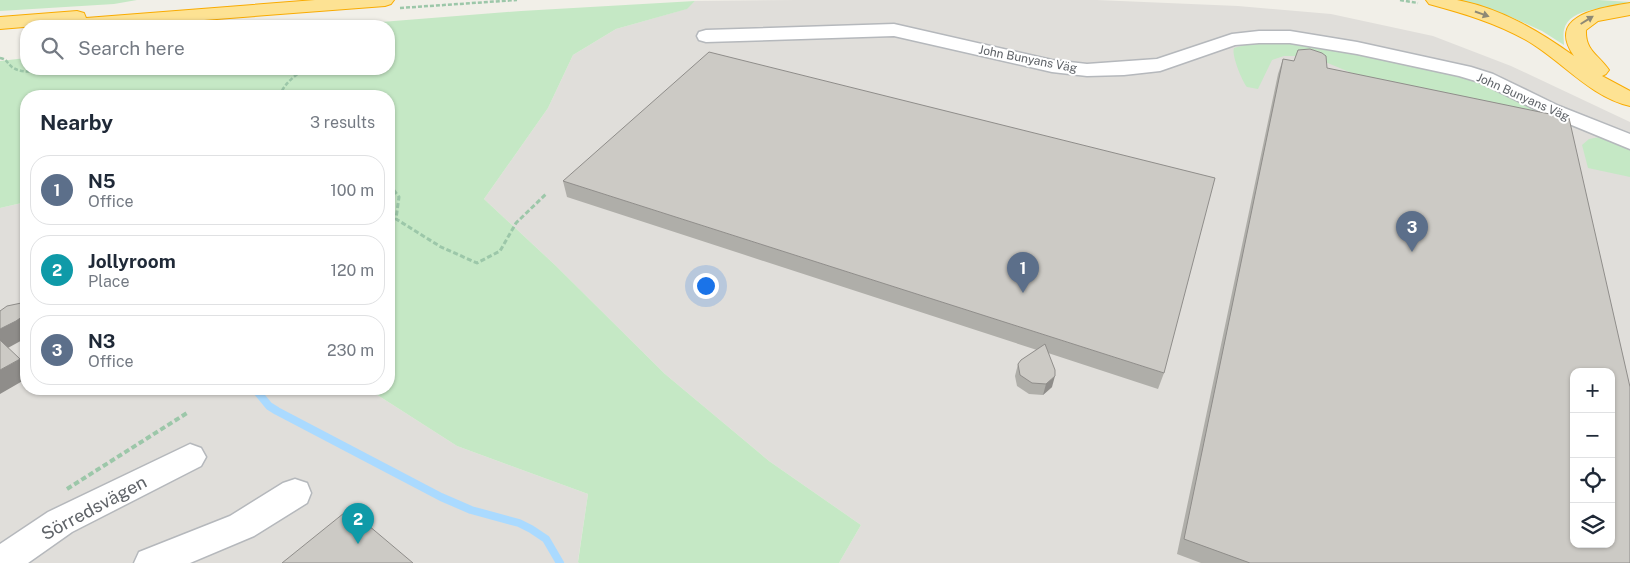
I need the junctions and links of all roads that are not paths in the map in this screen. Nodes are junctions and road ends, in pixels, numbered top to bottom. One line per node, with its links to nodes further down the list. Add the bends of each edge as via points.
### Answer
1 (283, 0): 5 (highway)
2 (385, 0): 6 (highway)
3 (1435, 0): 13 (highway, one-way to 13, via 1484,14 1533,36 1597,82)
4 (1630, 9): 12 (highway, one-way to 4, via 1590,63 1574,37 1576,28 1592,16)
5 (37, 20)
6 (133, 20)
7 (20, 21): 8 (highway)
8 (0, 23)
9 (20, 29): 10 (highway)
10 (0, 31)
11 (706, 36): 14 (lane, John Bunyans Väg, via 894,30 1052,66 1087,70 1160,65 1232,40 1290,37 1464,71)
12 (1630, 88)
13 (1630, 100)
14 (1630, 142)
15 (190, 457): 17 (lane, Sörredsvägen, via 60,522)
16 (295, 493): 18 (lane, via 242,526)
17 (0, 563)
18 (151, 563)

